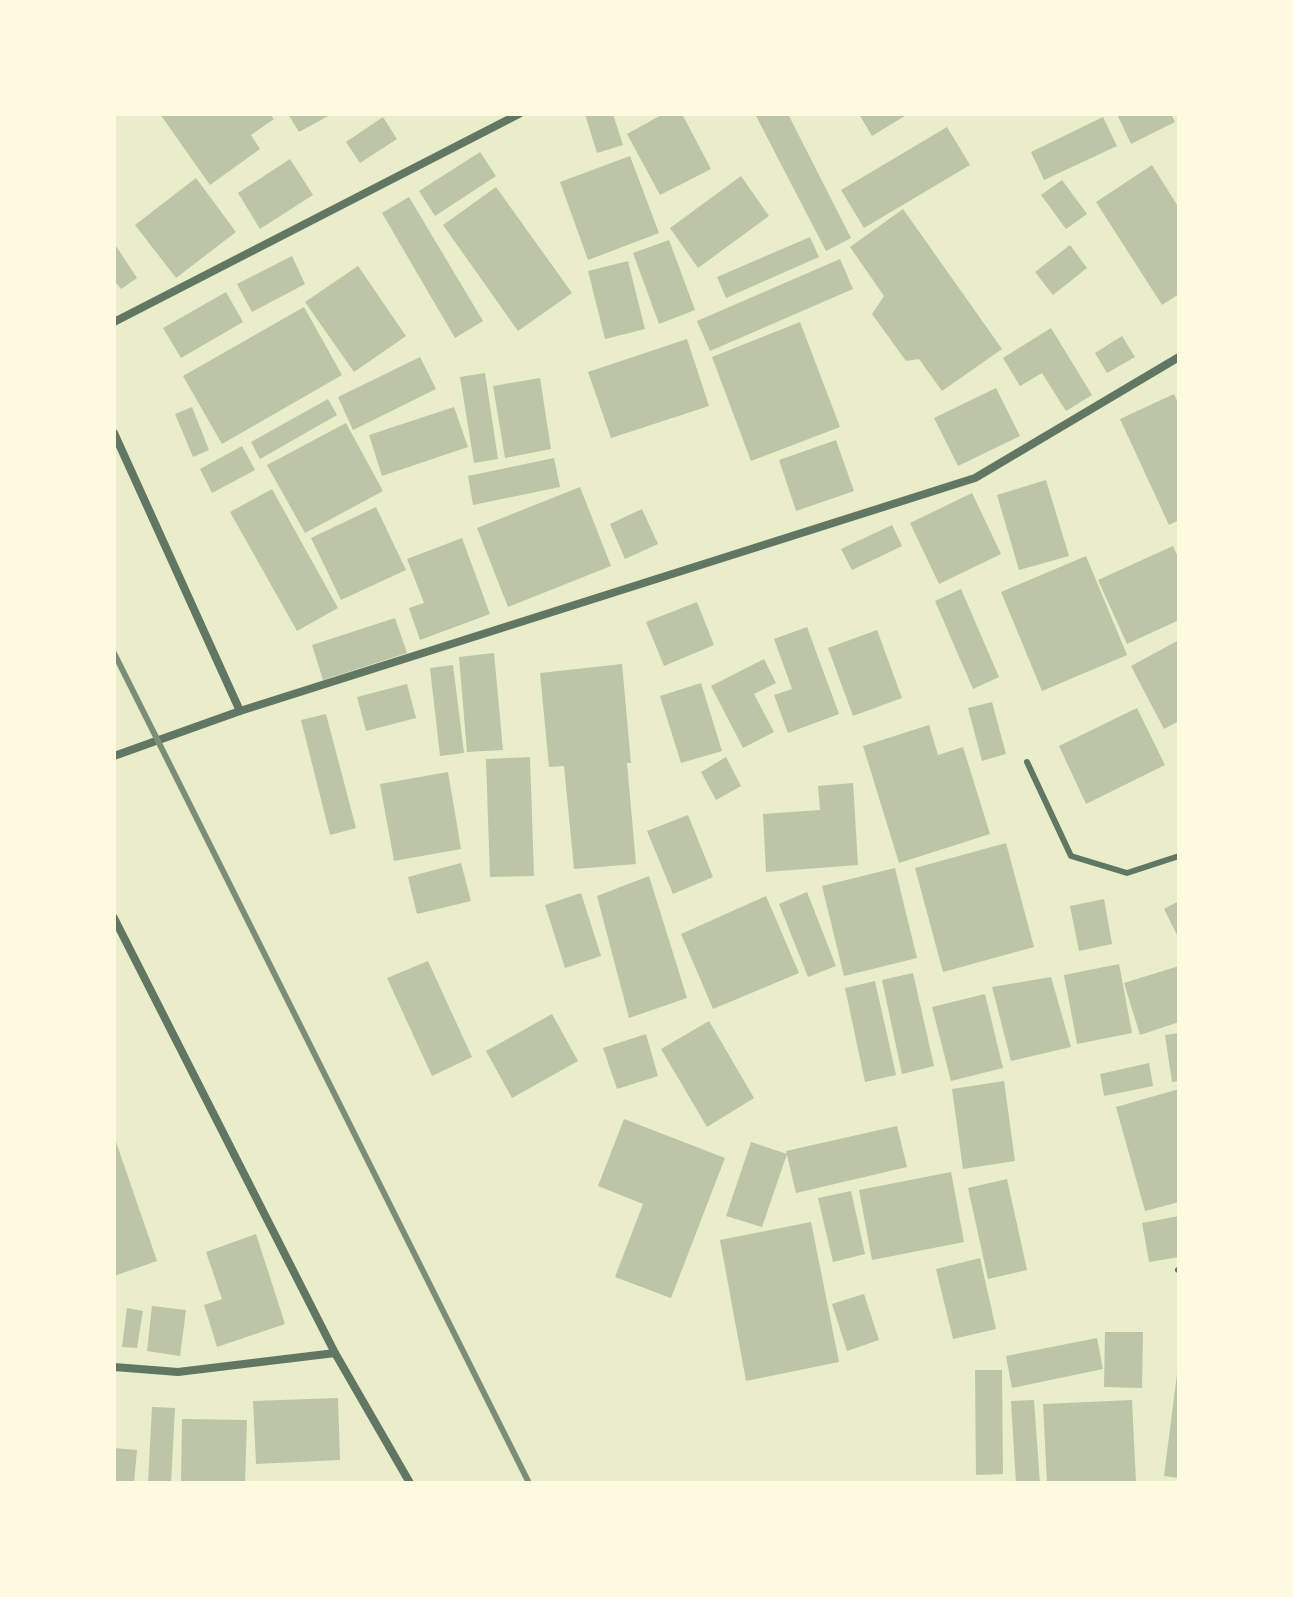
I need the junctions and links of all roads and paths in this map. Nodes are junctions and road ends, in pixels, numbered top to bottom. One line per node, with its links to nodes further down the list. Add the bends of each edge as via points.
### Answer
1 (519, 114): 2 (street)
2 (114, 322)
3 (1179, 357): 5 (street, via 975,478)
4 (114, 433): 5 (street)
5 (240, 711): 6 (street)
6 (114, 756)
7 (1027, 762): 8 (lane, via 1071,856 1127,873)
8 (1179, 856)
9 (114, 918): 10 (street)
10 (335, 1353): 11 (street, via 178,1372); 12 (street)
11 (114, 1367)
12 (410, 1483)

